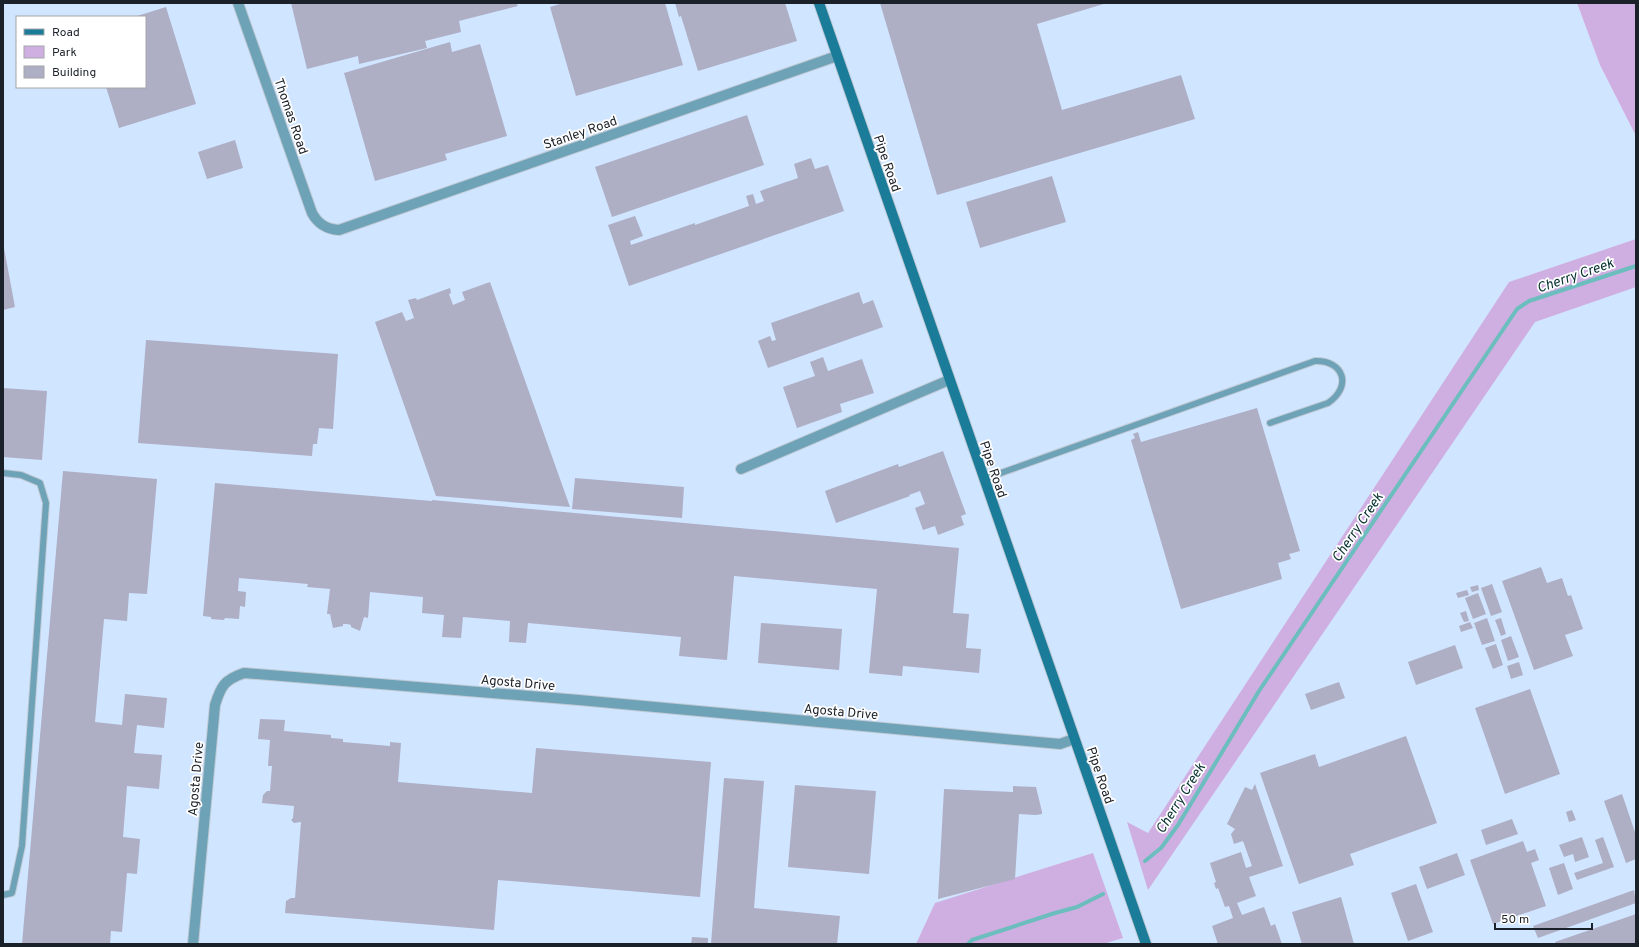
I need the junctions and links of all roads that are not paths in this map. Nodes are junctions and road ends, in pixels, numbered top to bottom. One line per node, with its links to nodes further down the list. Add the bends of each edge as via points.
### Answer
1 (238, 3): 4 (street, Thomas Road, via 312,213 322,226)
2 (818, 3): 3 (street, Pipe Road)
3 (837, 56): 4 (street, Stanley Road, via 339,230); 5 (street, Pipe Road)
4 (330, 229)
5 (949, 380): 7 (street); 9 (street, Pipe Road)
6 (1270, 423): 9 (lane, via 1334,399 1340,392 1341,374 1333,365 1315,361)
7 (741, 469)
8 (3, 473): 11 (lane, via 21,475 40,483 46,503 22,846 12,893)
9 (984, 479): 10 (street, Pipe Road)
10 (1074, 739): 12 (street, Agosta Drive, via 1060,744 571,699 244,673 230,678 221,687 215,705); 13 (street, Pipe Road)
11 (3, 895)
12 (193, 944)
13 (1146, 944)

